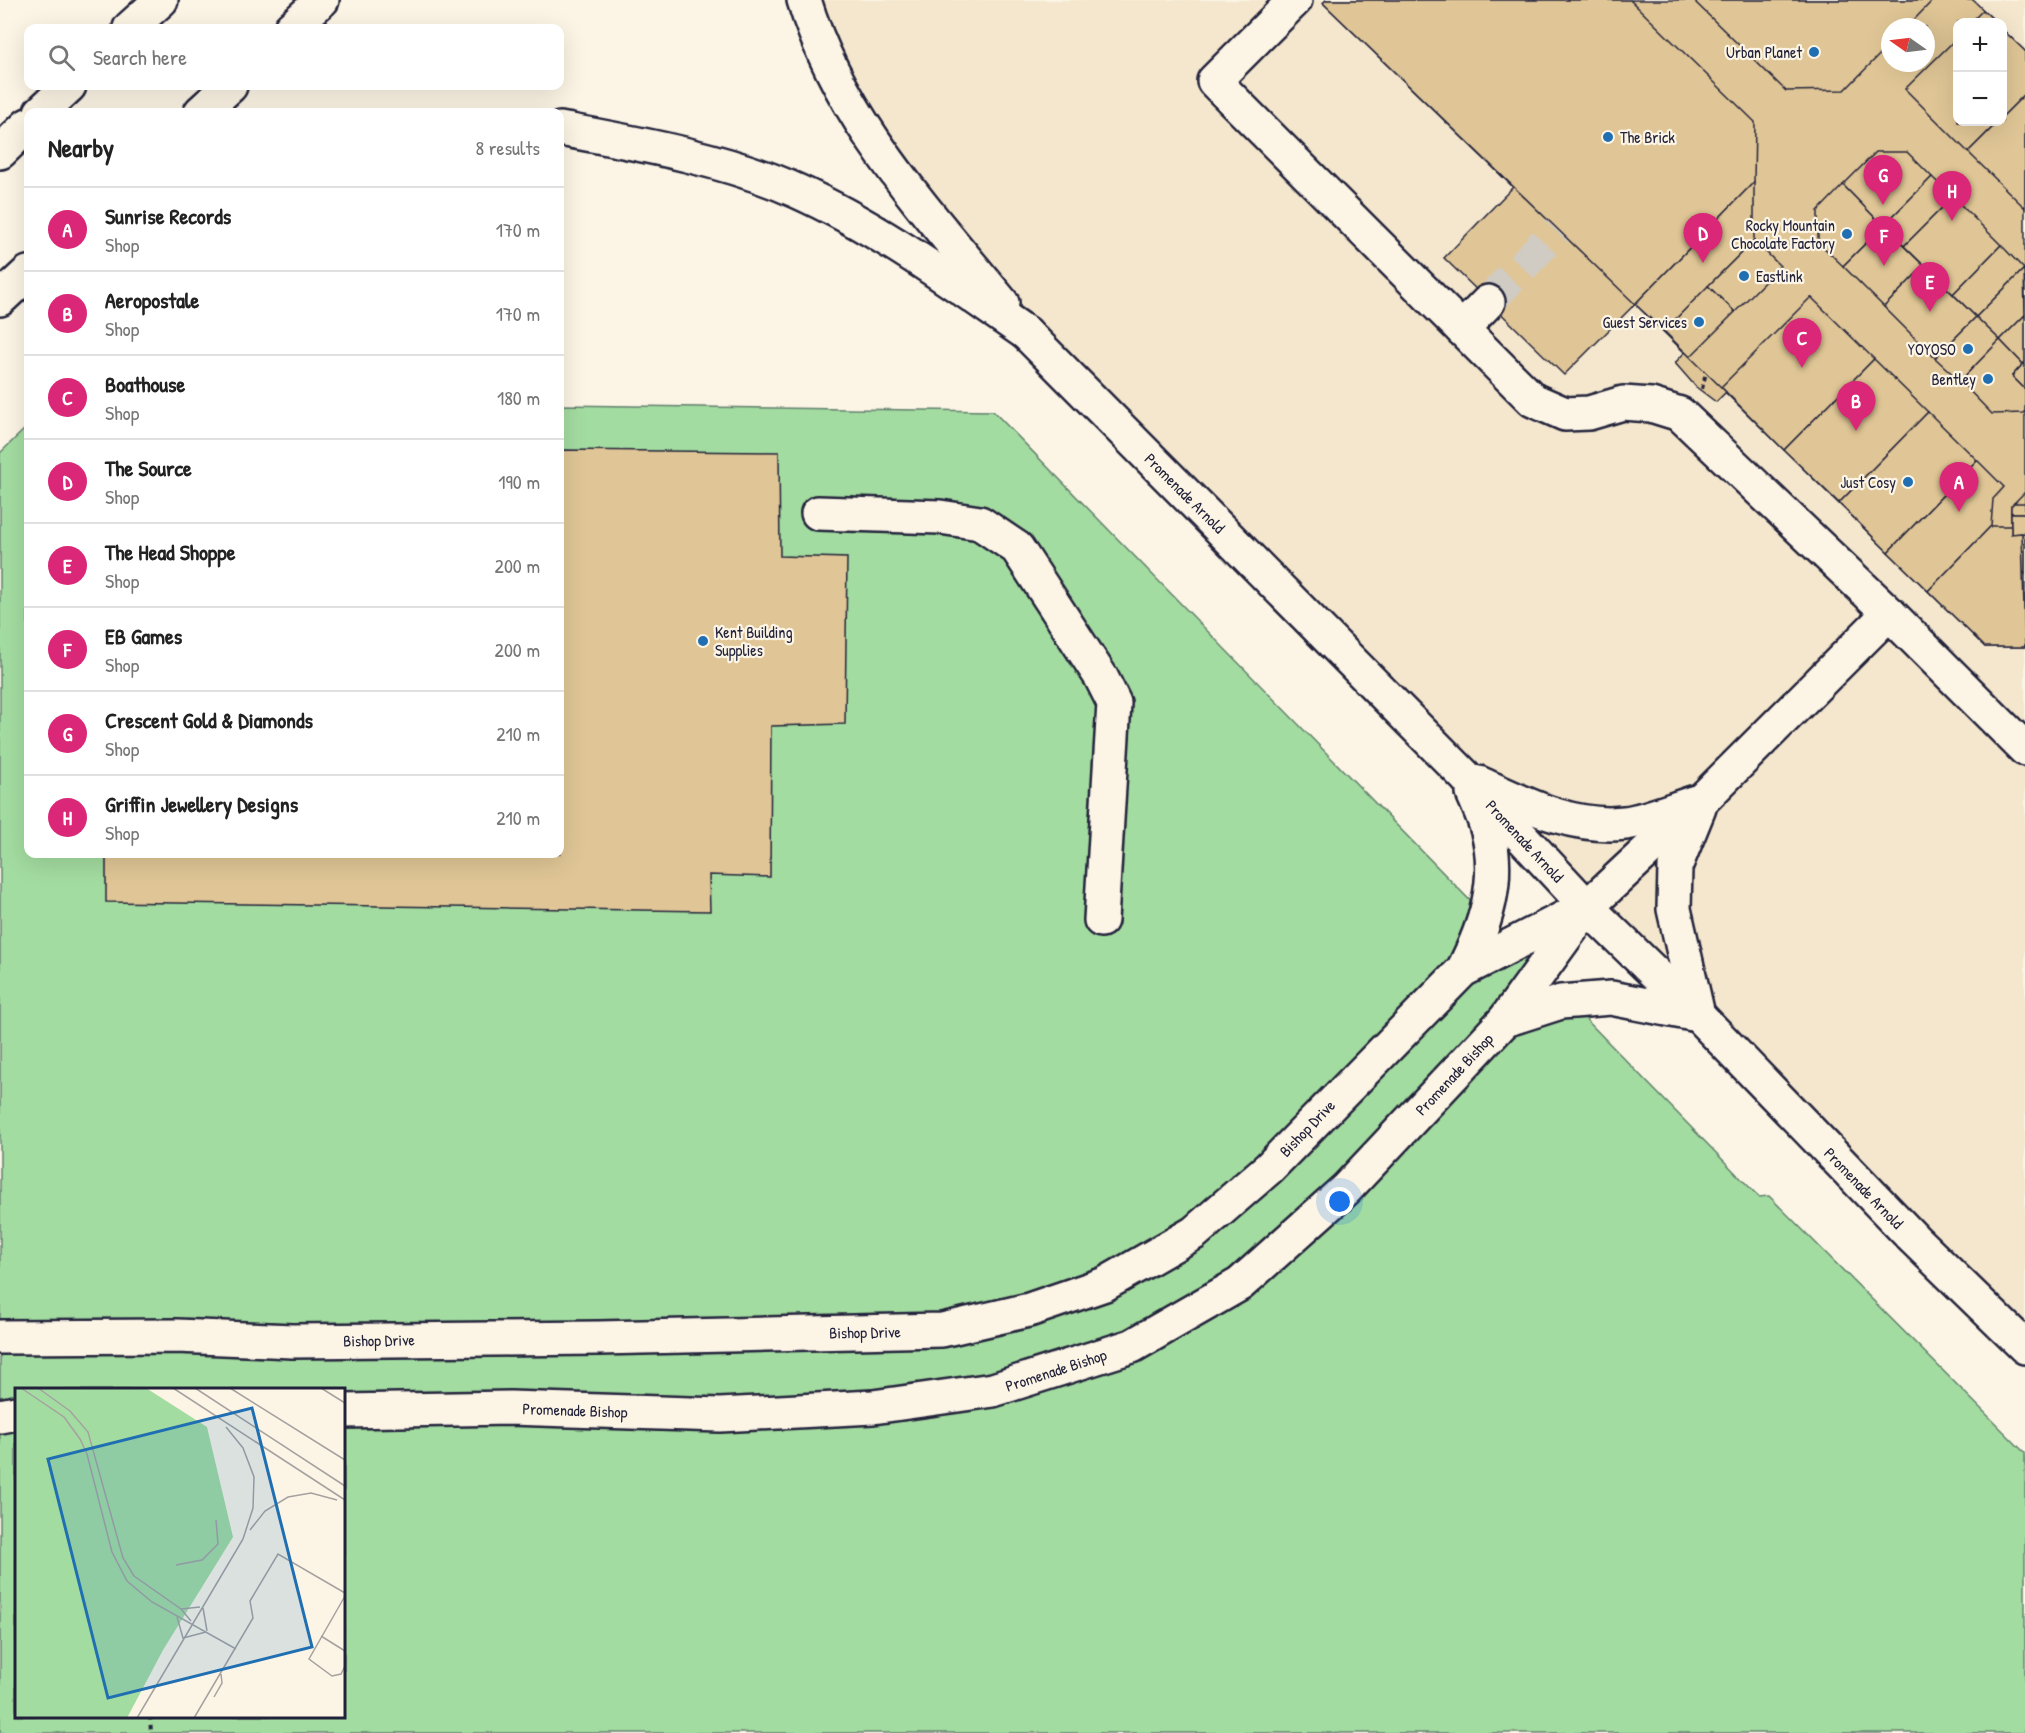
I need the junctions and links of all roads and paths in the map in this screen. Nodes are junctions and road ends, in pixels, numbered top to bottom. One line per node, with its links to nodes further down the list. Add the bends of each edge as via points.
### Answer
1 (161, 0): 5 (main road)
2 (322, 0): 6 (main road)
3 (804, 0): 20 (main road, via 816,39 845,99 881,155)
4 (1295, 0): 19 (main road, via 1214,81)
5 (134, 24)
6 (295, 24)
7 (65, 90): 9 (main road)
8 (226, 90): 10 (main road)
9 (45, 108)
10 (205, 108)
11 (24, 129): 13 (main road)
12 (564, 130): 20 (main road, via 717,163 796,190 898,245)
13 (0, 153)
14 (24, 277): 15 (main road)
15 (0, 299)
16 (1488, 302): 19 (main road)
17 (24, 305): 18 (main road)
18 (0, 325)
19 (1462, 329): 22 (main road, via 1533,400 1564,414 1589,413 1623,403 1652,405 1680,414)
20 (1026, 333): 24 (main road, Promenade Arnold)
21 (818, 513): 27 (main road, via 940,517 980,524 1017,548 1114,703)
22 (1889, 613): 23 (main road); 25 (main road)
23 (2025, 749)
24 (1466, 777): 25 (main road, via 1539,811 1581,821 1625,823); 26 (main road, Promenade Arnold); 28 (main road, via 1488,831 1493,867 1490,905)
25 (1702, 800): 26 (main road); 29 (main road, via 1675,867 1674,909)
26 (1587, 907): 28 (main road, Bishop Drive); 29 (main road, Promenade Arnold); 30 (main road, Promenade Bishop)
27 (1101, 920)
28 (1462, 970): 31 (main road, Bishop Drive, via 1269,1168 1194,1233 1105,1284 1029,1310 942,1330 315,1341 177,1336)
29 (1698, 1015): 30 (main road, via 1611,998 1561,1002); 32 (main road, Promenade Arnold, via 1914,1239)
30 (1505, 1020): 33 (main road, Promenade Bishop, via 1346,1189 1240,1284 1132,1346 993,1390 873,1407 720,1415 510,1408)
31 (0, 1337)
32 (2025, 1347)
33 (345, 1411)
34 (15, 1413): 35 (main road)
35 (0, 1416)
36 (150, 1718): 37 (path)
37 (151, 1733)

